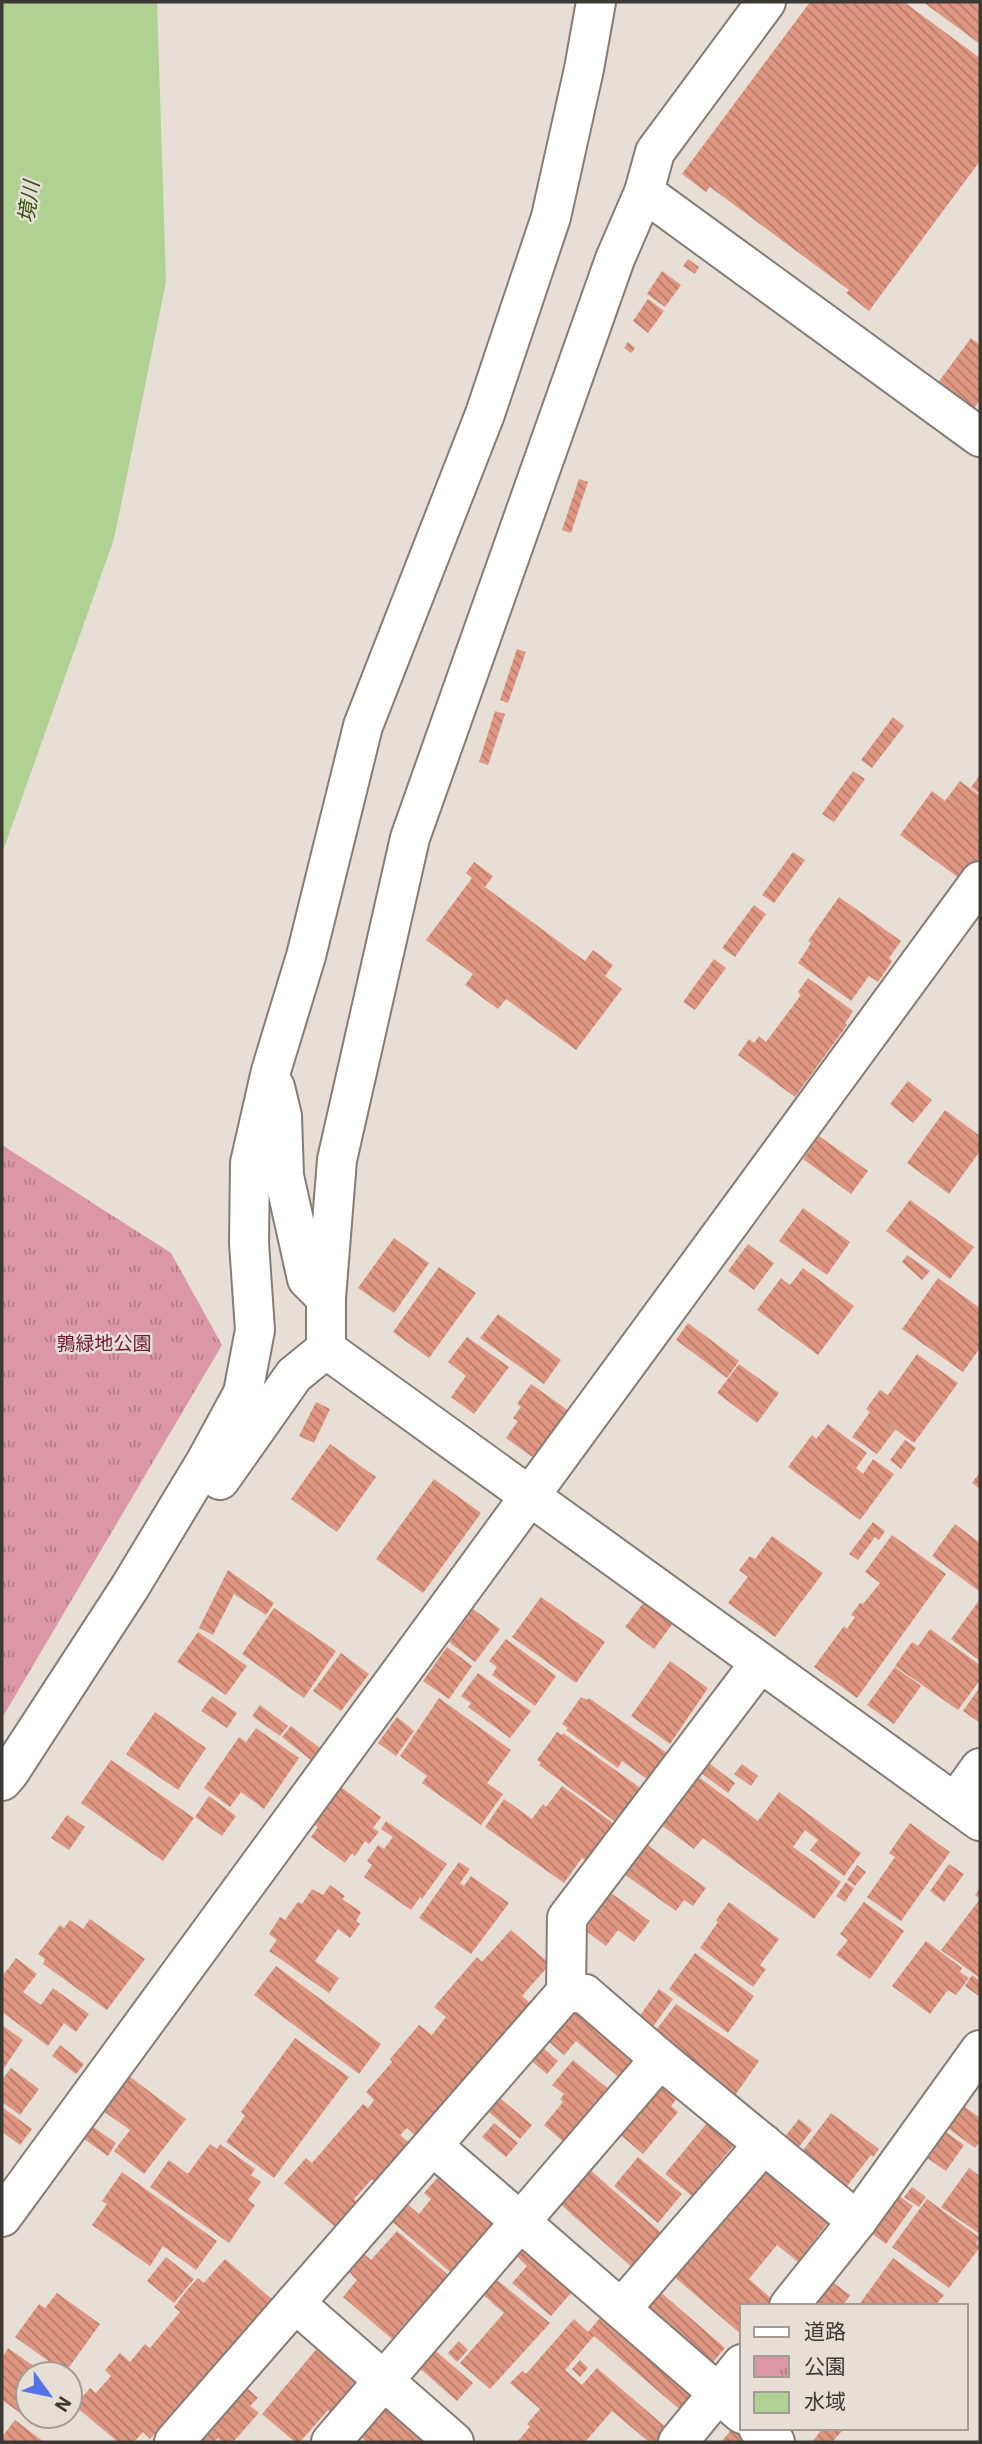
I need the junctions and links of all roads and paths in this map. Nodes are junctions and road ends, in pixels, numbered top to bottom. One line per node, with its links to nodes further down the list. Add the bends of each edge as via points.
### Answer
1 (596, 2): 6 (street, via 551,217 485,414 363,726 306,956)
2 (766, 2): 3 (street, via 655,152)
3 (643, 192): 4 (street); 7 (street, via 615,259 410,838 337,1160)
4 (980, 437)
5 (980, 881): 9 (street)
6 (271, 1071): 7 (street, via 282,1116 284,1177 307,1279); 10 (street, via 250,1163 255,1330 243,1392)
7 (326, 1298): 8 (street)
8 (326, 1349): 9 (street); 10 (street, via 293,1375 207,1498)
9 (530, 1497): 11 (street); 20 (street)
10 (169, 1524): 13 (street)
11 (760, 1663): 14 (street); 15 (street, via 566,1918)
12 (980, 1768): 14 (street)
13 (2, 1781)
14 (968, 1812)
15 (566, 1992): 17 (street, via 585,1994); 19 (street)
16 (980, 2050): 22 (street)
17 (660, 2059): 18 (street); 21 (street)
18 (764, 2144): 22 (street); 25 (street)
19 (433, 2146): 21 (street); 23 (street)
20 (2, 2217)
21 (520, 2221): 25 (street); 27 (street)
22 (857, 2221): 24 (street)
23 (295, 2303): 27 (street); 30 (street)
24 (791, 2304)
25 (621, 2309): 28 (street)
26 (740, 2371): 28 (street)
27 (383, 2381): 31 (street); 32 (street)
28 (730, 2404): 33 (street)
29 (760, 2430): 34 (street)
30 (174, 2442)
31 (331, 2442)
32 (454, 2442)
33 (678, 2442)
34 (775, 2442)

